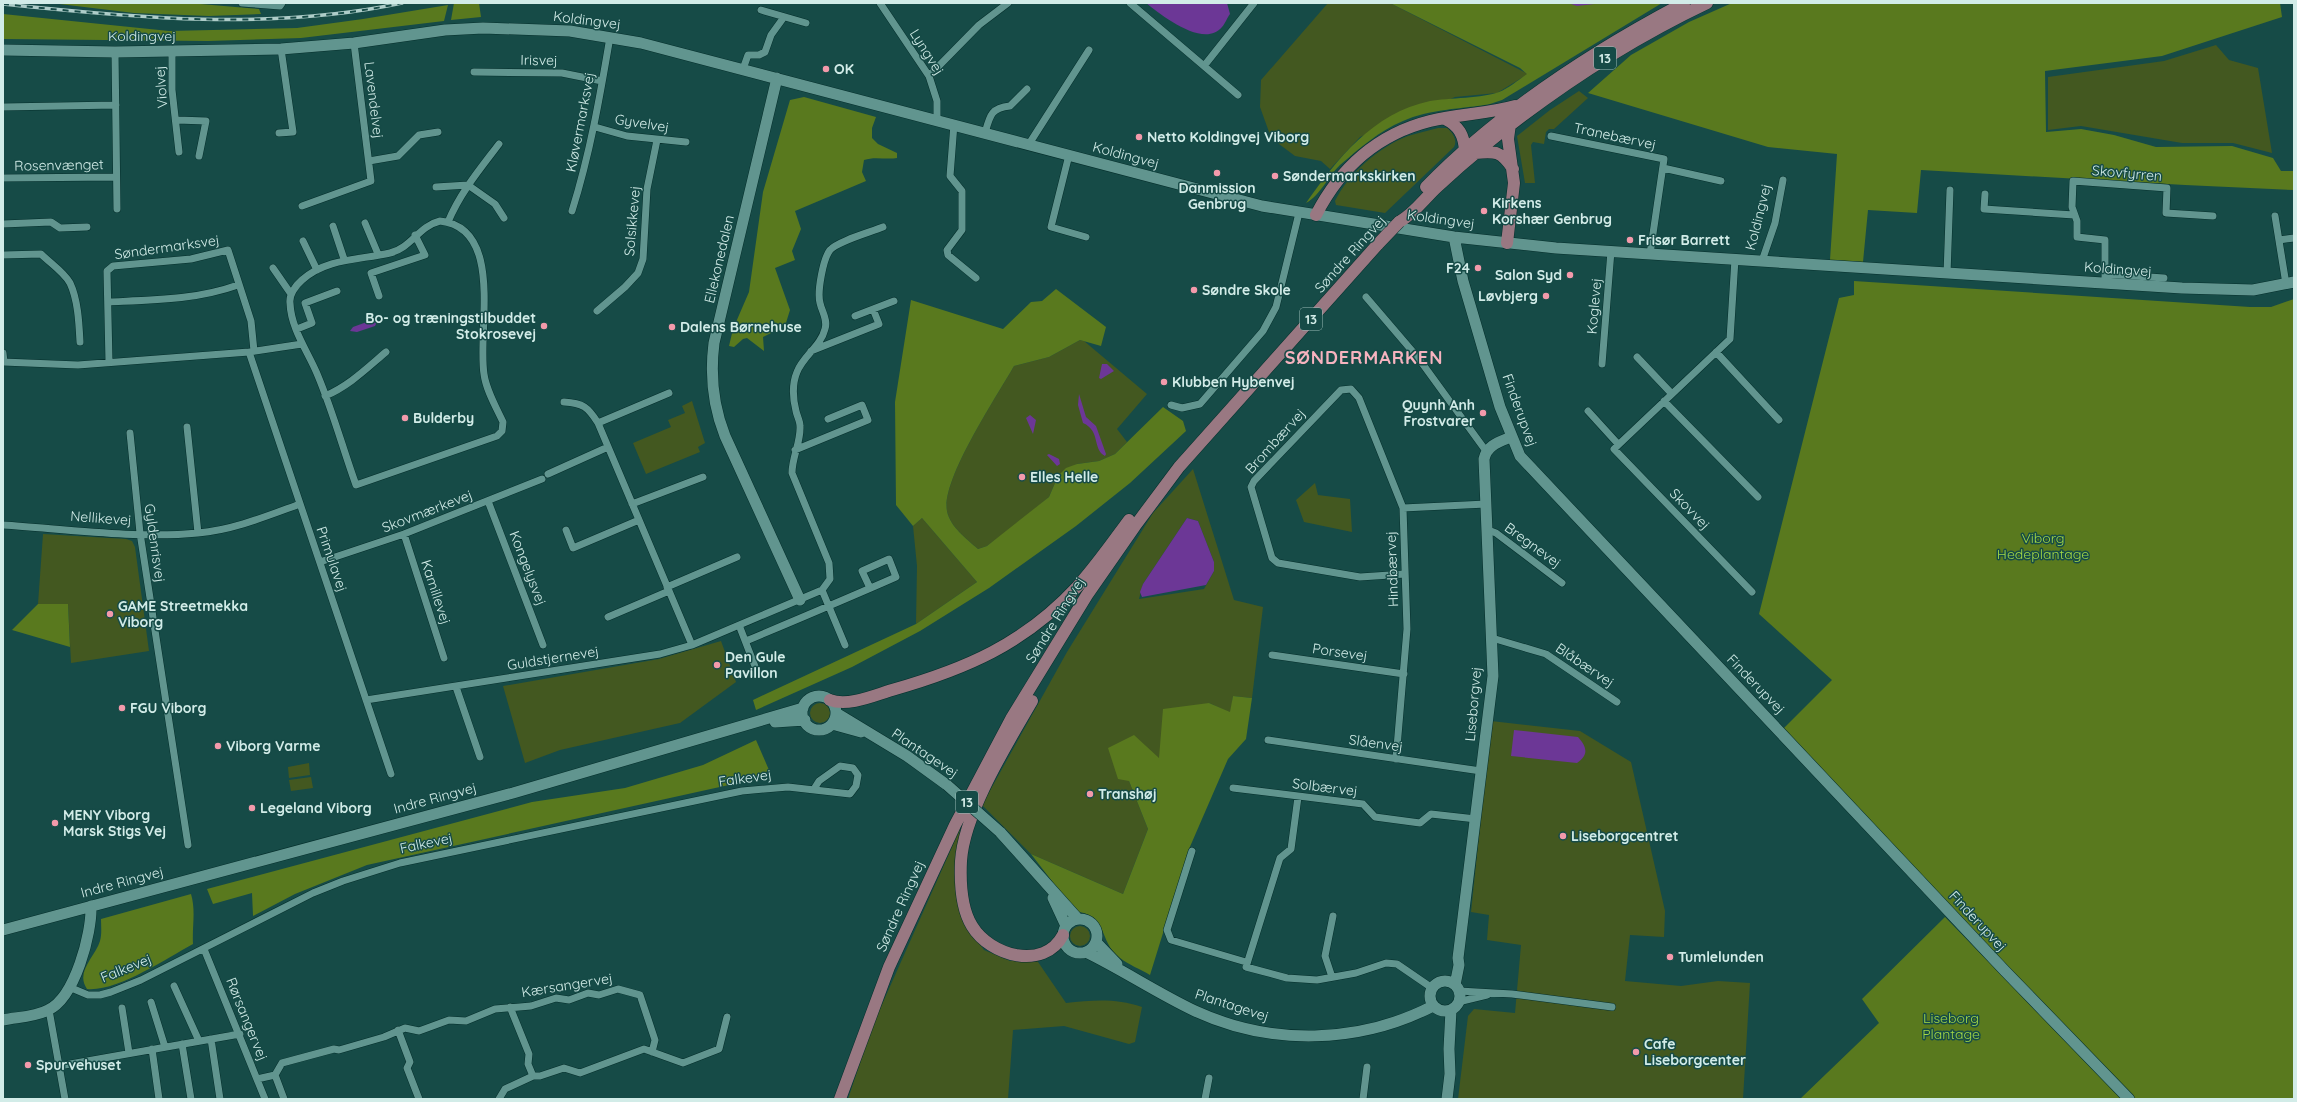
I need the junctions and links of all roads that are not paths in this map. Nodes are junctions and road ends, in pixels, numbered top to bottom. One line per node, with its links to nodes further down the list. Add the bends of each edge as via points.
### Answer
1 (242, 3): 2 (street, via 280,6)
2 (282, 3)
3 (880, 3): 22 (street, Lyngvej)
4 (1008, 3): 22 (street, via 979,25)
5 (1130, 3): 19 (street)
6 (1254, 3): 19 (street)
7 (1684, 3): 27 (main road, Søndre Ringvej / 13, via 1618,39)
8 (1707, 3): 34 (main road, Søndre Ringvej / 13, via 1589,68)
9 (760, 10): 10 (street)
10 (784, 17): 11 (street); 20 (street, via 771,35 765,52 748,55)
11 (806, 23)
12 (610, 37): 13 (street, Koldingvej, via 570,31 483,28 445,30); 20 (street, Koldingvej); 24 (street, Kløvermarksvej)
13 (354, 43): 15 (street, Koldingvej); 48 (street, Lavendelvej)
14 (3, 50): 18 (street, Koldingvej)
15 (281, 50): 17 (street, Koldingvej); 38 (street, via 293,132)
16 (1089, 50): 43 (street)
17 (172, 51): 18 (street, Koldingvej); 31 (street, Violvej, via 172,90)
18 (116, 52): 28 (street, Rosenvænget)
19 (1204, 66): 26 (street)
20 (743, 69): 23 (street, Koldingvej)
21 (474, 72): 24 (street, Irisvej, via 562,73)
22 (929, 76): 32 (street, Lyngvej, via 937,101)
23 (776, 78): 32 (street, Koldingvej); 159 (street, Ellekonedalen, via 714,343 712,380 718,418 724,436)
24 (602, 81): 35 (street, Kløvermarksvej)
25 (1027, 89): 37 (street, via 1010,106 998,107 990,116)
26 (1238, 95)
27 (1524, 103): 30 (main road, via 1490,113); 45 (main road, Søndre Ringvej / 13)
28 (116, 105): 29 (street); 51 (street, Rosenvænget)
29 (3, 106)
30 (1445, 119): 45 (main road, via 1455,124 1462,133); 63 (main road, via 1432,120 1406,129 1379,142 1358,158 1341,176)
31 (177, 120): 44 (street, Violvej); 47 (street, Violvej, via 206,121)
32 (937, 120): 33 (street, Koldingvej)
33 (954, 124): 37 (street, Koldingvej); 91 (street, via 950,176 962,191 962,230 947,250 948,255)
34 (1510, 124): 45 (main road, Søndre Ringvej / 13); 50 (main road, via 1508,139)
35 (595, 127): 40 (street, Gyvelvej, via 627,136); 61 (street, Kløvermarksvej, via 586,168)
36 (438, 132): 48 (street, Lavendelvej, via 419,135 398,156)
37 (985, 132): 43 (street, Koldingvej)
38 (278, 133)
39 (1551, 136): 49 (street, Tranebærvej, via 1664,160)
40 (657, 140): 41 (street, Gyvelvej); 103 (street, Solsikkevej, via 646,189 643,259 638,273)
41 (686, 142)
42 (499, 144): 55 (street)
43 (1029, 144): 46 (street, Koldingvej)
44 (179, 152)
45 (1470, 152): 50 (main road, via 1499,153); 119 (main road, Søndre Ringvej / 13, bridge, via 1408,211)
46 (1069, 155): 62 (street, Koldingvej, via 1220,196); 76 (street, via 1052,227)
47 (199, 156)
48 (369, 161): 59 (street, Lavendelvej, via 371,181)
49 (1663, 168): 54 (street, Tranebærvej); 83 (street, Tranebærvej)
50 (1513, 170): 80 (main road, via 1513,203)
51 (116, 177): 52 (street, Rosenvænget); 60 (street, Rosenvænget)
52 (3, 178)
53 (1783, 180): 87 (street, Koldingvej, via 1774,223)
54 (1721, 181)
55 (468, 186): 56 (street); 67 (street, via 495,204); 68 (street, via 454,207)
56 (436, 187)
57 (1950, 190): 90 (street)
58 (1985, 194): 64 (street, via 1984,209)
59 (302, 206)
60 (116, 209)
61 (572, 211)
62 (1299, 213): 63 (street, Koldingvej); 124 (street, via 1276,307 1263,331 1200,404 1182,408)
63 (1316, 215): 75 (street, Koldingvej)
64 (2074, 215): 65 (street, Skovfyrren, via 2073,181 2167,188 2166,213); 93 (street, Skovfyrren, via 2078,221 2077,237 2105,240)
65 (2212, 216)
66 (2275, 216): 78 (street, Koldingvej)
67 (504, 218)
68 (448, 222): 74 (street, via 432,223); 121 (street, via 457,224 471,237 481,260 484,374 502,422 502,431 497,436 356,485)
69 (365, 223): 82 (street)
70 (3, 224): 72 (street, via 50,222 60,228)
71 (333, 226): 85 (street)
72 (87, 227)
73 (883, 227): 109 (street, via 836,246 827,255 819,288 819,302 826,318 826,328 822,338)
74 (415, 235): 82 (street, via 401,249); 98 (street, via 426,254 371,273)
75 (1454, 237): 80 (street, Koldingvej); 131 (street, Finderupvej, via 1463,281)
76 (1086, 238)
77 (2294, 238): 78 (street)
78 (2279, 240): 94 (street, Koldingvej)
79 (303, 241): 89 (street)
80 (1507, 243): 81 (street, Koldingvej)
81 (1611, 251): 83 (street, Koldingvej); 116 (street, Koglevej)
82 (378, 254): 85 (street)
83 (1650, 254): 86 (street, Koldingvej)
84 (3, 256): 106 (street, via 41,254 70,283 79,317)
85 (344, 259): 89 (street)
86 (1735, 259): 87 (street, Koldingvej); 111 (street, via 1730,339)
87 (1762, 261): 90 (street, Koldingvej)
88 (273, 268): 97 (street)
89 (317, 270): 97 (street, via 302,280)
90 (1947, 274): 93 (street, Koldingvej)
91 (976, 278)
92 (2164, 278): 93 (street)
93 (2105, 279): 94 (street, Koldingvej, via 2230,290 2253,290)
94 (2290, 283)
95 (238, 285): 101 (street, via 214,294 192,297); 101 (street, Søndermarksvej, via 228,250 191,259 113,266 107,272); 108 (street, Søndermarksvej, via 251,321)
96 (337, 291): 105 (street, via 305,303 312,323)
97 (291, 294): 105 (street, via 291,311)
98 (379, 296)
99 (1366, 297): 135 (street, via 1419,359)
100 (894, 301): 102 (street)
101 (108, 302): 115 (street, Søndermarksvej)
102 (873, 309): 104 (street); 109 (street, via 879,324)
103 (597, 311)
104 (855, 316)
105 (297, 329): 107 (street)
106 (80, 342)
107 (302, 344): 108 (street); 121 (street, via 318,375)
108 (252, 351): 115 (street); 139 (street, Primulavej)
109 (810, 351): 134 (street, via 793,382 800,424)
110 (386, 352): 121 (street, via 338,390)
111 (1716, 352): 120 (street); 127 (street)
112 (3, 353): 114 (street)
113 (1637, 357): 120 (street)
114 (4, 362): 115 (street)
115 (109, 362)
116 (1602, 364)
117 (1350, 389): 142 (street, Hindbærvej, via 1359,398); 153 (street, Brombærvej, via 1337,393 1254,481 1251,488 1272,558 1278,563 1360,576)
118 (669, 393): 128 (street)
119 (1244, 394): 145 (main road, Søndre Ringvej / 13, via 1179,467); 174 (main road, via 1184,451 1078,586 1023,634 1001,649 948,673 853,700)
120 (1672, 394): 122 (street)
121 (325, 396)
122 (1664, 401): 132 (street); 137 (street)
123 (564, 402): 128 (street, via 578,402 590,410)
124 (1171, 405)
125 (1588, 411): 132 (street, Skovvej)
126 (828, 419): 134 (street, via 862,405 868,420)
127 (1779, 420)
128 (598, 423): 133 (street)
129 (187, 427): 148 (street)
130 (130, 433): 149 (street, Gyldenrisvej)
131 (1511, 437): 135 (street); 243 (street, Finderupvej, via 1520,456 1532,470 2005,971)
132 (1618, 444): 158 (street, Skovvej, via 1614,448)
133 (608, 447): 138 (street, Skovmærkevej); 140 (street)
134 (795, 450): 157 (street, via 792,473 829,563 830,579)
135 (1486, 451): 141 (street, Liseborgvej)
136 (703, 476): 140 (street)
137 (1758, 497)
138 (488, 501): 150 (street, Skovmærkevej); 165 (street, Kongelysvej)
139 (300, 504): 148 (street, Nellikevej, via 231,528); 152 (street, Primulavej)
140 (632, 504): 143 (street)
141 (1486, 504): 142 (street); 147 (street, Liseborgvej)
142 (1403, 508): 153 (street, Hindbærvej)
143 (639, 520): 146 (street, via 573,548); 156 (street)
144 (3, 525): 149 (street, Nellikevej)
145 (1134, 526): 198 (main road, via 998,763 973,813 962,848 960,873 964,908 972,926 983,939 1006,953 1023,956 1046,951 1059,942); 239 (main road, Søndre Ringvej / 13, via 1087,595 1011,719 958,819 889,967)
146 (566, 530)
147 (1488, 530): 154 (street, Bregnevej, via 1496,533); 163 (street, Liseborgvej)
148 (198, 533): 149 (street, Nellikevej)
149 (140, 534): 191 (street, Gyldenrisvej, via 175,776)
150 (404, 534): 152 (street, Skovmærkevej); 169 (street, Kamillevej)
151 (737, 557): 156 (street)
152 (320, 562): 173 (street, Primulavej)
153 (1405, 574): 171 (street, Hindbærvej, via 1407,628)
154 (1562, 583)
155 (870, 588): 155 (street, via 862,571 888,559 896,576); 160 (street)
156 (668, 589): 161 (street); 166 (street)
157 (822, 590): 159 (street, Guldstjernevej); 160 (street)
158 (1752, 592)
159 (800, 600): 162 (street, Guldstjernevej)
160 (828, 606): 164 (street); 167 (street)
161 (608, 617)
162 (739, 625): 164 (street); 166 (street, Guldstjernevej)
163 (1492, 638): 175 (street, Blåbærvej, via 1546,654); 185 (street, Liseborgvej, via 1493,676)
164 (746, 641): 170 (street)
165 (543, 645)
166 (692, 645): 172 (street, Guldstjernevej, via 629,660)
167 (845, 645)
168 (1272, 655): 171 (street, Porsevej)
169 (444, 658)
170 (756, 669)
171 (1404, 674): 184 (street, Hindbærvej)
172 (456, 687): 173 (street, Guldstjernevej); 183 (street)
173 (366, 700): 186 (street, Primulavej)
174 (830, 700): 176 (street, via 817,696 808,700); 177 (street)
175 (1617, 702)
176 (803, 708): 178 (street); 179 (street, Indre Ringvej)
177 (836, 713): 180 (street); 181 (street, Plantagevej)
178 (805, 720): 179 (street, Indre Ringvej); 180 (street, via 810,726 818,729)
179 (758, 723): 194 (street, Indre Ringvej, via 513,793)
180 (832, 724): 181 (street, Plantagevej)
181 (871, 735): 193 (street, Plantagevej, bridge, via 907,756 947,785 1000,832)
182 (1268, 740): 184 (street, Slåenvej)
183 (480, 757)
184 (1396, 759): 185 (street, Slåenvej)
185 (1482, 771): 190 (street, Liseborgvej)
186 (391, 774)
187 (1233, 788): 189 (street, Solbærvej)
188 (814, 789): 188 (street, Falkevej, via 819,781 840,766 853,768 858,775 856,786 850,794); 200 (street, Falkevej, via 742,791 400,863 313,893)
189 (1298, 797): 190 (street, Solbærvej, via 1363,804 1375,817 1420,823 1431,814); 202 (street, via 1291,849 1280,858)
190 (1476, 819): 208 (street, Liseborgvej, via 1459,965)
191 (188, 844)
192 (1192, 851): 202 (street, via 1167,930 1171,940)
193 (1045, 883): 196 (street, Plantagevej); 198 (street, Plantagevej)
194 (91, 906): 197 (street, Indre Ringvej); 206 (street, Falkevej, via 89,939 85,954)
195 (1333, 916): 204 (street, via 1325,956)
196 (1078, 919): 198 (street); 199 (street, via 1086,920 1093,925 1097,933)
197 (3, 930)
198 (1064, 930): 201 (street, via 1066,945 1071,950)
199 (1096, 942): 201 (street); 203 (street, Plantagevej)
200 (204, 949): 206 (street, Falkevej, via 141,980 100,995 88,995); 217 (street, Rørsangervej)
201 (1086, 952): 203 (street, Plantagevej)
202 (1246, 962): 204 (street, via 1246,967 1287,978 1318,980)
203 (1122, 969): 208 (street, Plantagevej, via 1196,1012 1265,1033 1319,1037 1365,1030 1388,1023)
204 (1332, 977): 208 (street, via 1356,973 1386,963 1397,964)
205 (174, 986): 219 (street)
206 (69, 987): 213 (street, Falkevej, via 60,1002)
207 (1495, 993): 208 (street); 208 (street); 211 (street)
208 (1445, 997): 242 (street, Liseborgvej, via 1450,1074)
209 (151, 1002): 221 (street)
210 (510, 1007): 216 (street, Kærsangervej, via 495,1009 466,1021 449,1020 419,1031 405,1028); 223 (street, Kærsangervej, via 531,1006 556,998 569,1000 588,993 599,994 618,989 640,995 655,1040); 228 (street, Kærsangervej, via 529,1054 528,1064)
211 (1612, 1007)
212 (122, 1008): 224 (street)
213 (49, 1010): 215 (street); 225 (street)
214 (727, 1017): 223 (street, via 719,1049 683,1062)
215 (3, 1020)
216 (398, 1030): 227 (street, Kærsangervej, via 347,1048 282,1063); 237 (street, via 410,1062 407,1068)
217 (240, 1034): 218 (street); 230 (street, Rørsangervej)
218 (211, 1039): 219 (street); 234 (street)
219 (199, 1041): 220 (street)
220 (182, 1044): 221 (street); 233 (street)
221 (166, 1047): 222 (street)
222 (152, 1049): 224 (street); 232 (street)
223 (652, 1052): 228 (street, via 644,1049 580,1073 564,1068)
224 (130, 1053): 225 (street)
225 (59, 1066): 231 (street)
226 (1367, 1067): 241 (street)
227 (275, 1075): 230 (street); 236 (street)
228 (533, 1076): 238 (street, via 505,1088)
229 (1208, 1078): 240 (street)
230 (257, 1079): 235 (street, Rørsangervej)
231 (65, 1099)
232 (159, 1099)
233 (191, 1099)
234 (220, 1099)
235 (265, 1099)
236 (284, 1099)
237 (419, 1099)
238 (499, 1099)
239 (840, 1099)
240 (1205, 1099)
241 (1363, 1099)
242 (1447, 1099)
243 (2130, 1099)

